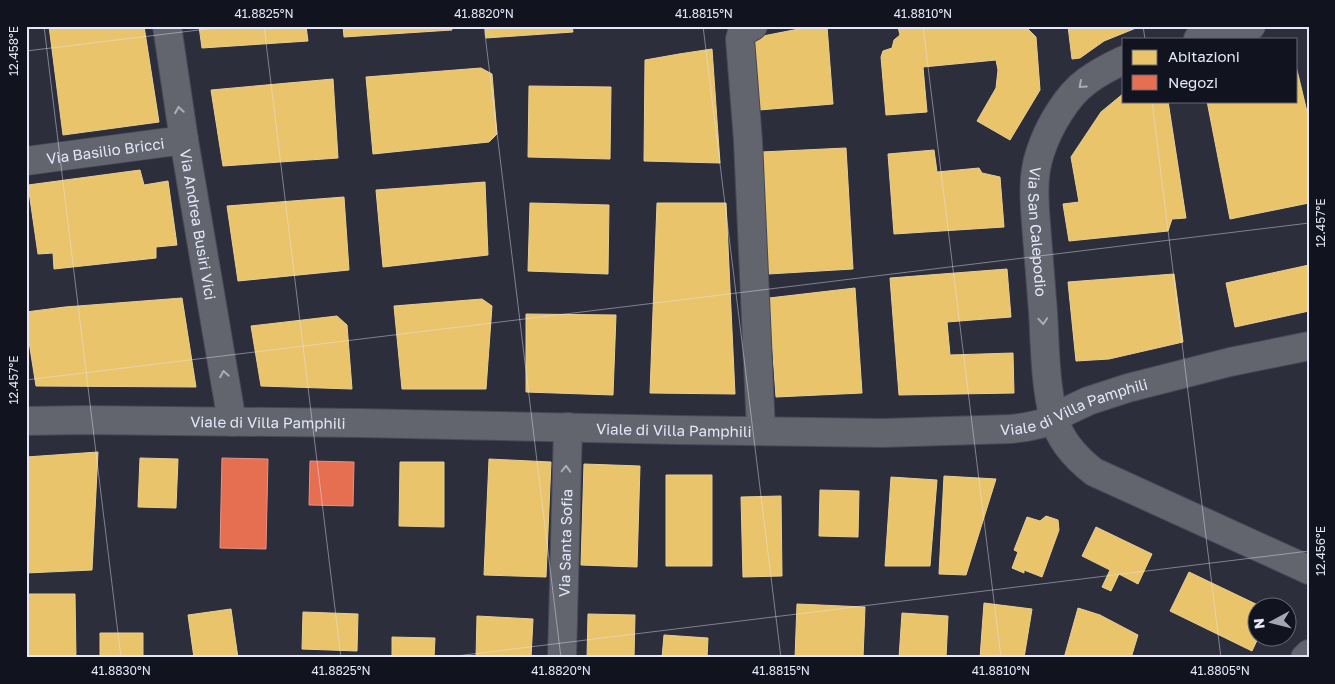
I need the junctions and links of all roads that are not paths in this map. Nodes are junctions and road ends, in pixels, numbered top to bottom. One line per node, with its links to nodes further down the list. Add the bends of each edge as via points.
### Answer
1 (166, 26): 6 (street, Via Andrea Busiri Vici, one-way to 1)
2 (753, 26): 13 (street, via 742,32 740,40 748,141)
3 (1251, 26): 4 (street)
4 (1202, 38)
5 (1122, 61): 9 (street, Via San Calepodio, one-way to 9, via 1086,81 1070,98 1053,122 1037,163 1035,208 1048,380)
6 (184, 140): 7 (street, Via Basilio Bricci); 11 (street, Via Andrea Busiri Vici, one-way to 6)
7 (26, 161)
8 (1309, 346): 9 (street, Viale di Villa Pamphili, via 1230,362 1114,392)
9 (1054, 418): 13 (street, Viale di Villa Pamphili, via 1033,426 993,430 883,433); 14 (street, Via San Calepodio, via 1064,441 1094,472)
10 (26, 421): 11 (street, Viale di Villa Pamphili)
11 (232, 422): 12 (street, Viale di Villa Pamphili)
12 (568, 427): 13 (street, Viale di Villa Pamphili); 16 (street, Via Santa Sofia, one-way to 12)
13 (760, 430)
14 (1309, 570)
15 (1309, 654): 17 (street)
16 (562, 658)
17 (1305, 658)

